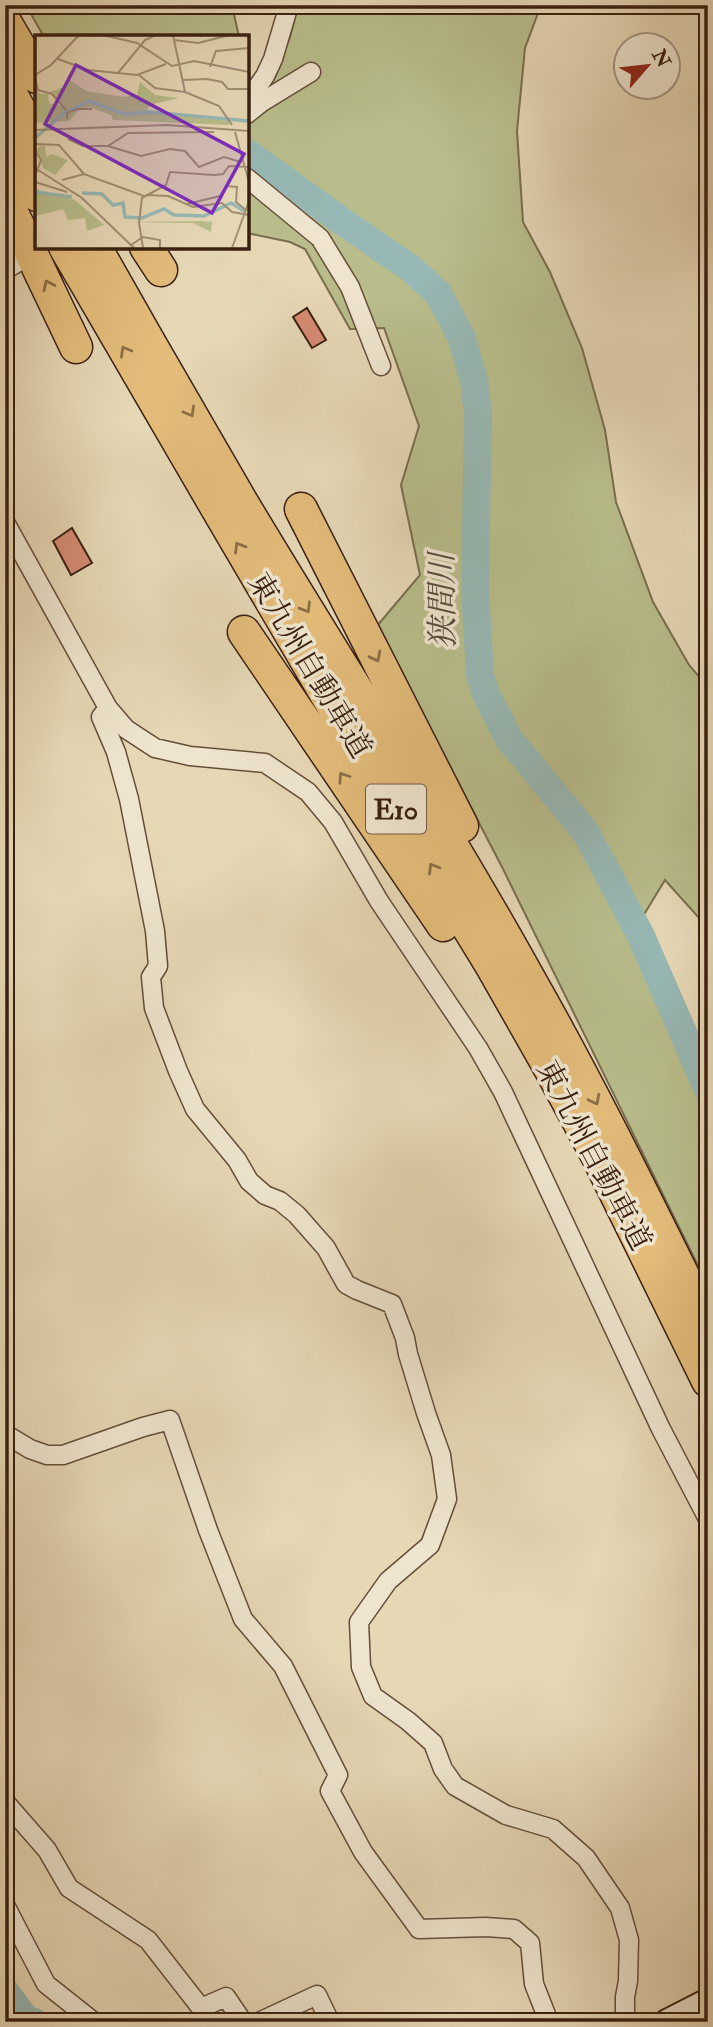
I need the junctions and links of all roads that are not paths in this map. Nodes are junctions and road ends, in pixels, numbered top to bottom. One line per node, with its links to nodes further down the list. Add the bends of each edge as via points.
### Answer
1 (289, 5): 6 (street, via 273,59)
2 (5, 22): 4 (highway)
3 (311, 72): 7 (street)
4 (35, 74)
5 (5, 83): 8 (highway)
6 (248, 101)
7 (248, 113)
8 (20, 138): 10 (highway)
9 (248, 179): 15 (street, via 320,238 350,287)
10 (35, 188)
11 (5, 198): 14 (highway, one-way to 11)
12 (66, 248): 21 (highway, 東九州自動車道 / E10, one-way to 12, via 525,1024)
13 (97, 248): 20 (highway, 東九州自動車道 / E10, one-way to 20)
14 (76, 347)
15 (381, 366)
16 (301, 509): 20 (highway, one-way to 20, via 522,945)
17 (5, 522): 19 (street)
18 (244, 632): 21 (highway, one-way to 18, via 507,1025)
19 (108, 708): 25 (street, via 126,729 155,748 265,763 308,792 333,822 503,1092); 34 (street, via 101,717 117,752 155,931 158,966 150,977 154,1008 195,1109 249,1181 280,1201 326,1248 346,1284 392,1304 441,1455 447,1499 430,1545 388,1581 359,1622 361,1667 373,1696 433,1743 455,1786 506,1815 553,1829 586,1858 620,1908 629,1940)
20 (576, 1063): 22 (highway, 東九州自動車道 / E10, one-way to 22)
21 (676, 1314): 23 (highway, 東九州自動車道 / E10)
22 (708, 1326)
23 (708, 1381)
24 (5, 1434): 33 (street, via 30,1449 63,1455 170,1420 243,1619 283,1666 338,1775 330,1791 363,1852 419,1929 514,1929 530,1943 534,1984)
25 (708, 1519)
26 (5, 1802): 30 (street, via 47,1850 69,1888 148,1940 201,2008 226,1997)
27 (5, 1905): 29 (street, via 46,1984)
28 (708, 2001): 35 (street)
29 (94, 2022)
30 (243, 2022)
31 (259, 2022): 32 (street, via 317,1996)
32 (330, 2022)
33 (549, 2022)
34 (625, 2022)
35 (667, 2022)

